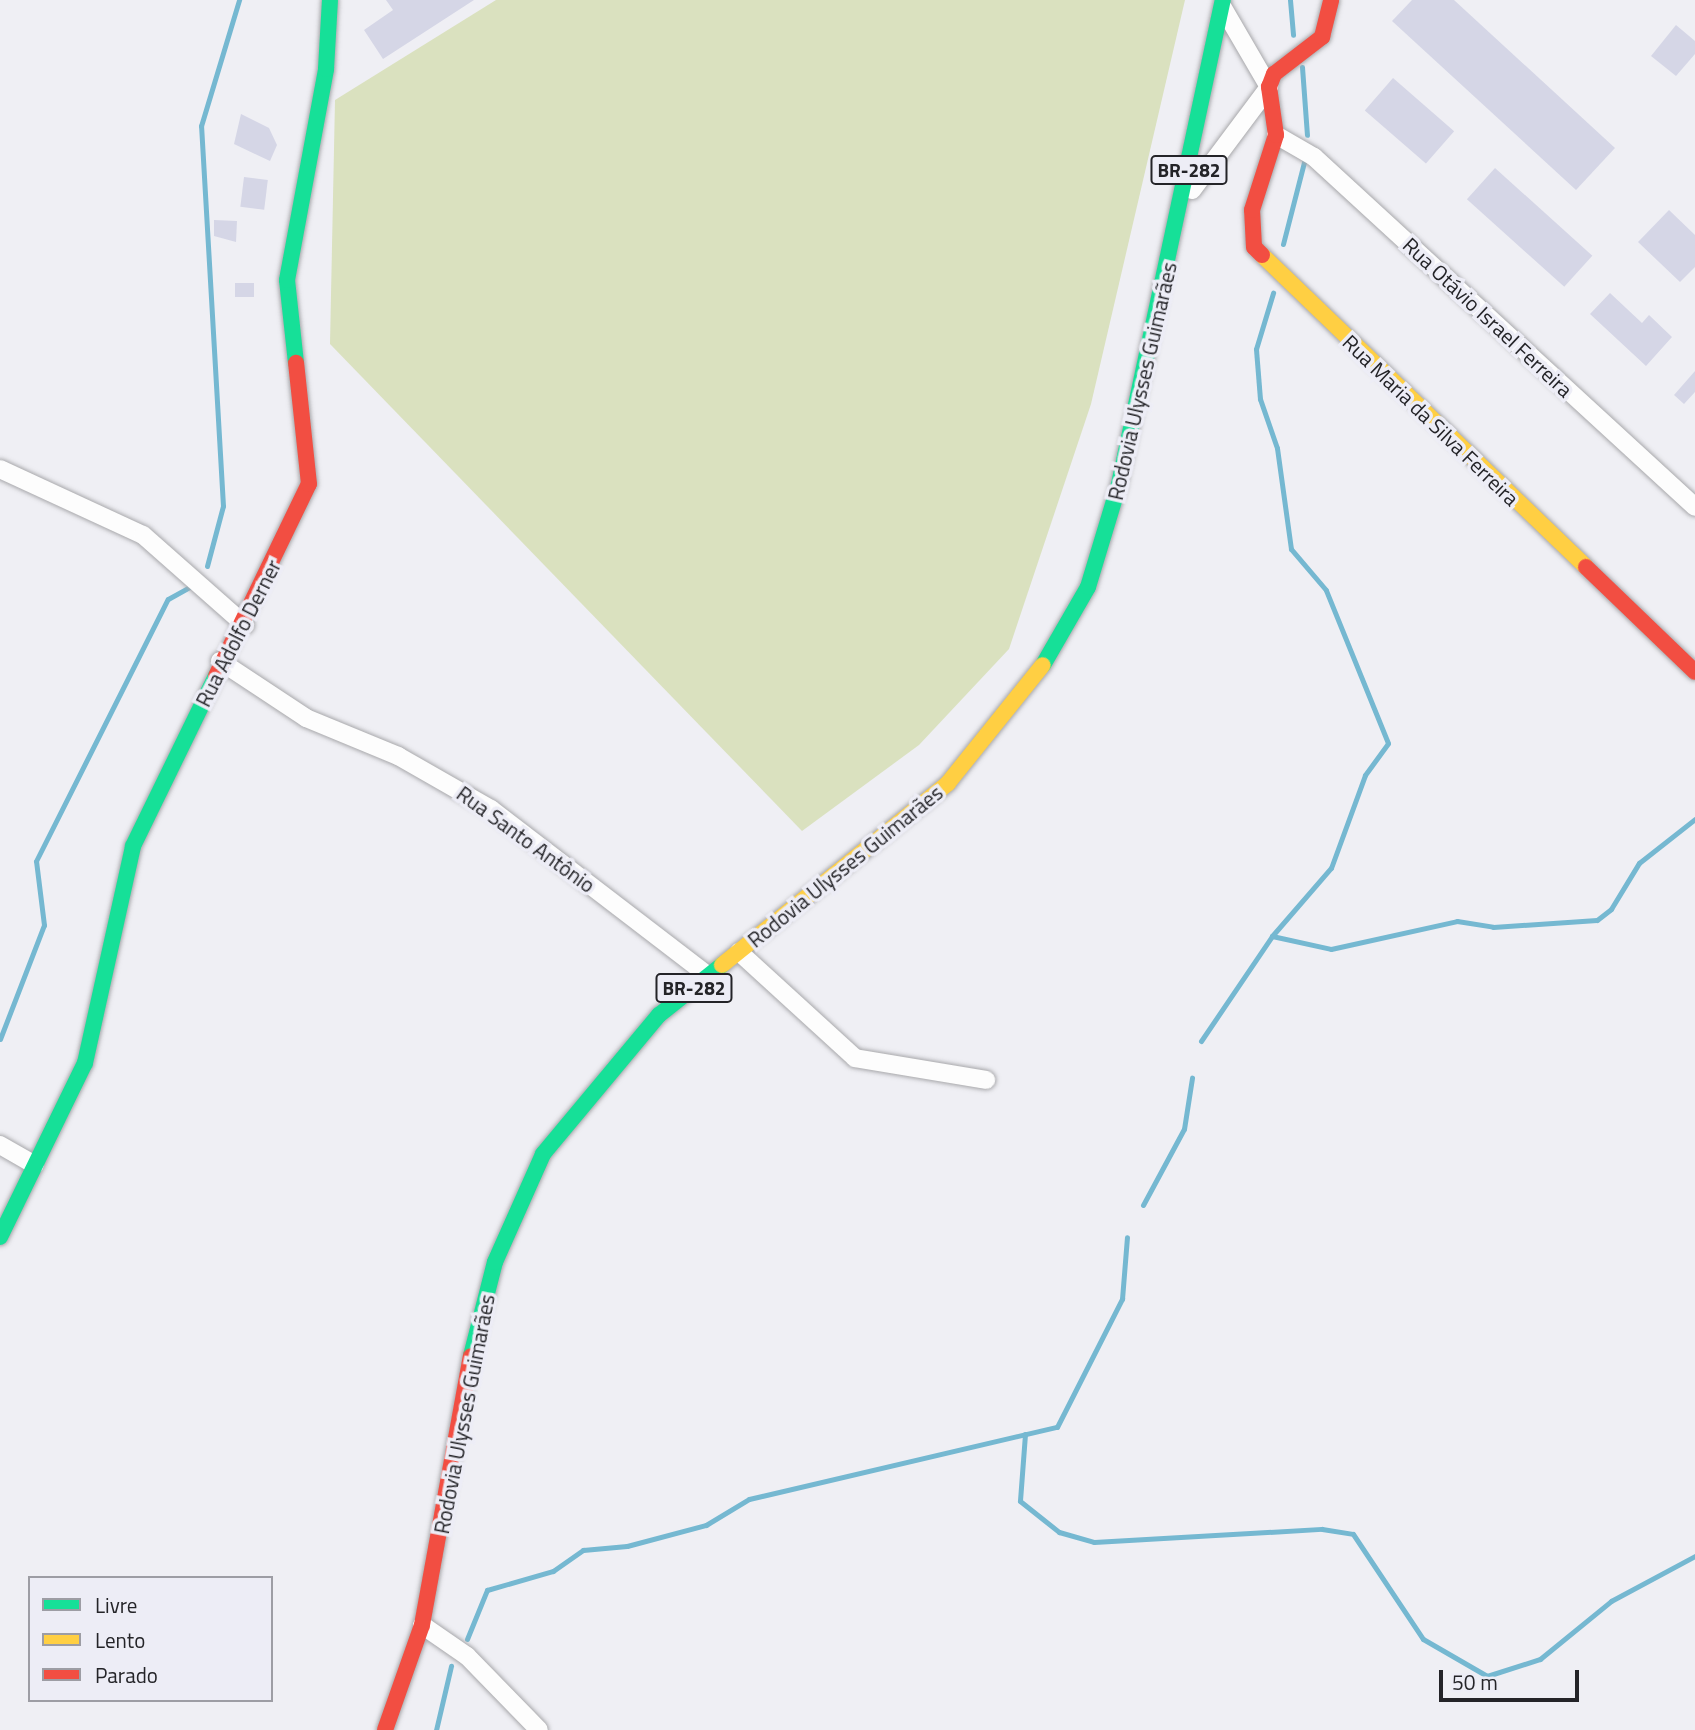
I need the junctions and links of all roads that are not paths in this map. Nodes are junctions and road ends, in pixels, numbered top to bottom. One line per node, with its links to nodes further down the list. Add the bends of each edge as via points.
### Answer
1 (330, 0): 9 (main road, Rua Adolfo Derner, via 326,69 287,280 309,484)
2 (1331, 0): 4 (main road, via 1322,37 1274,74)
3 (1223, 3): 4 (street); 6 (main road, Rodovia Ulysses Guimarães / BR-282)
4 (1269, 87): 5 (main road); 6 (street, via 1211,158)
5 (1276, 135): 8 (street, Rua Otávio Israel Ferreira, via 1314,157); 11 (main road, Rua Maria da Silva Ferreira, via 1252,210 1254,247)
6 (1181, 208): 12 (main road, Rodovia Ulysses Guimarães / BR-282, via 1107,534 1060,641 995,733 948,783)
7 (0, 468): 9 (street, via 155,542)
8 (1695, 507)
9 (246, 625): 10 (main road, Rua Adolfo Derner)
10 (220, 661): 13 (street, Rua Santo Antônio, via 306,718 398,755 491,809); 16 (main road, Rua Adolfo Derner, via 133,846 85,1063)
11 (1695, 672)
12 (739, 952): 13 (main road, Rodovia Ulysses Guimarães / BR-282); 14 (street, via 855,1058)
13 (709, 976): 18 (main road, Rodovia Ulysses Guimarães / BR-282, via 659,1015 574,1109 543,1154 495,1262)
14 (986, 1080)
15 (0, 1145): 16 (street)
16 (34, 1165): 17 (main road, Rua Adolfo Derner)
17 (0, 1237)
18 (422, 1625): 19 (main road, Rodovia Ulysses Guimarães / BR-282); 20 (street, via 467,1656)
19 (385, 1730)
20 (539, 1730)

